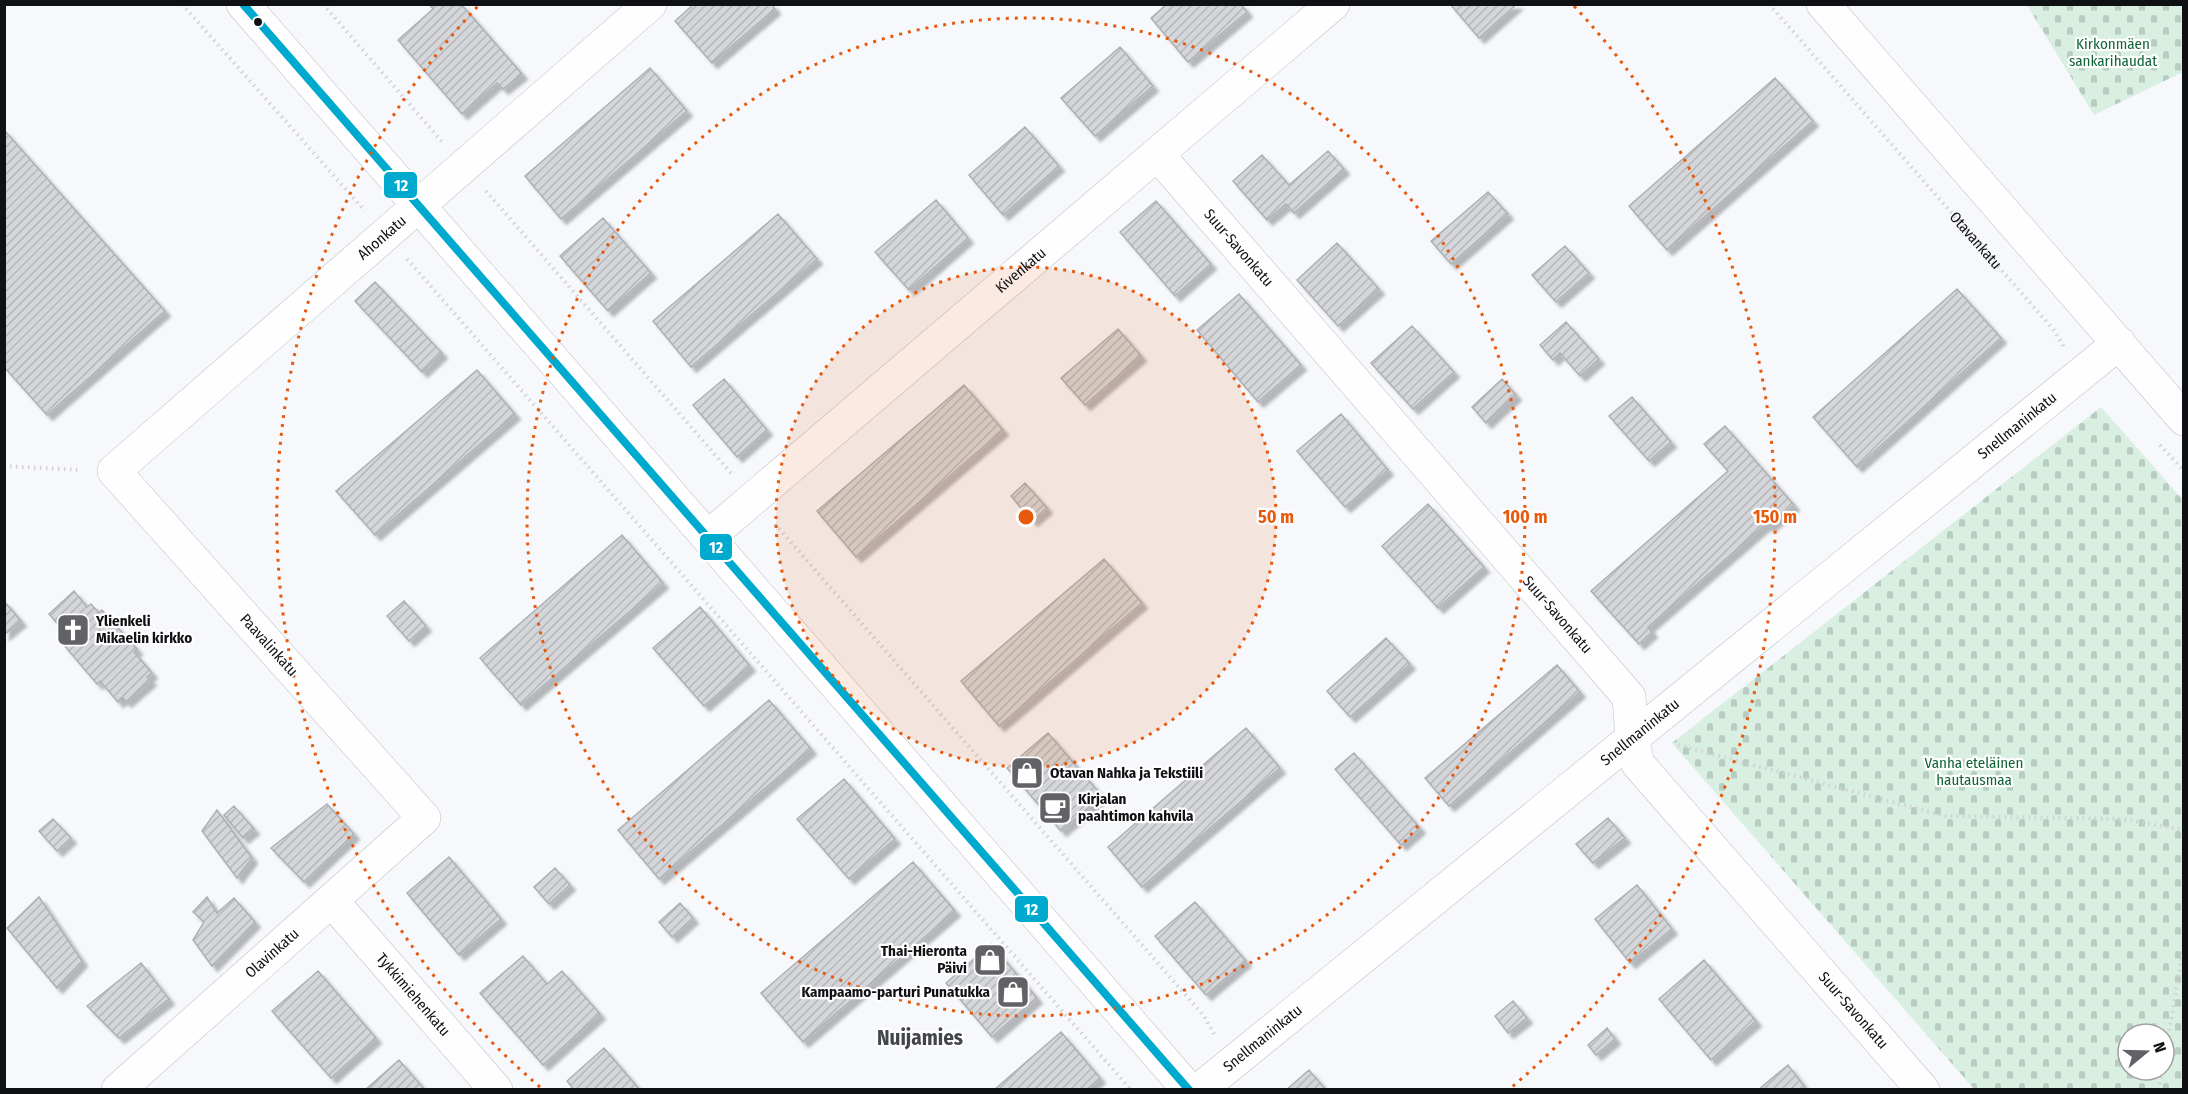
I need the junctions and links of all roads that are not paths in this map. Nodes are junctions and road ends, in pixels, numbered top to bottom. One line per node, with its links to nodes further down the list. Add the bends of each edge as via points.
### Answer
1 (243, 4): 6 (street)
2 (650, 4): 6 (street, Ahonkatu)
3 (1333, 4): 5 (street, Kivenkatu)
4 (1823, 4): 7 (street)
5 (1158, 155): 10 (street, Kivenkatu); 11 (street, Suur-Savonkatu, via 1629,697)
6 (420, 206): 9 (street, Ahonkatu); 10 (street)
7 (2119, 343): 8 (street); 11 (street, Snellmaninkatu)
8 (2184, 419)
9 (114, 471): 12 (street, Paavalinkatu)
10 (708, 537): 16 (street)
11 (1632, 738): 17 (street, Snellmaninkatu); 18 (street, Suur-Savonkatu, via 1638,764)
12 (424, 818): 13 (street, Olavinkatu)
13 (332, 901): 14 (street, Olavinkatu); 15 (street, Tykkimiehenkatu)
14 (118, 1089)
15 (496, 1089)
16 (1189, 1089)
17 (1199, 1089)
18 (1923, 1089)

